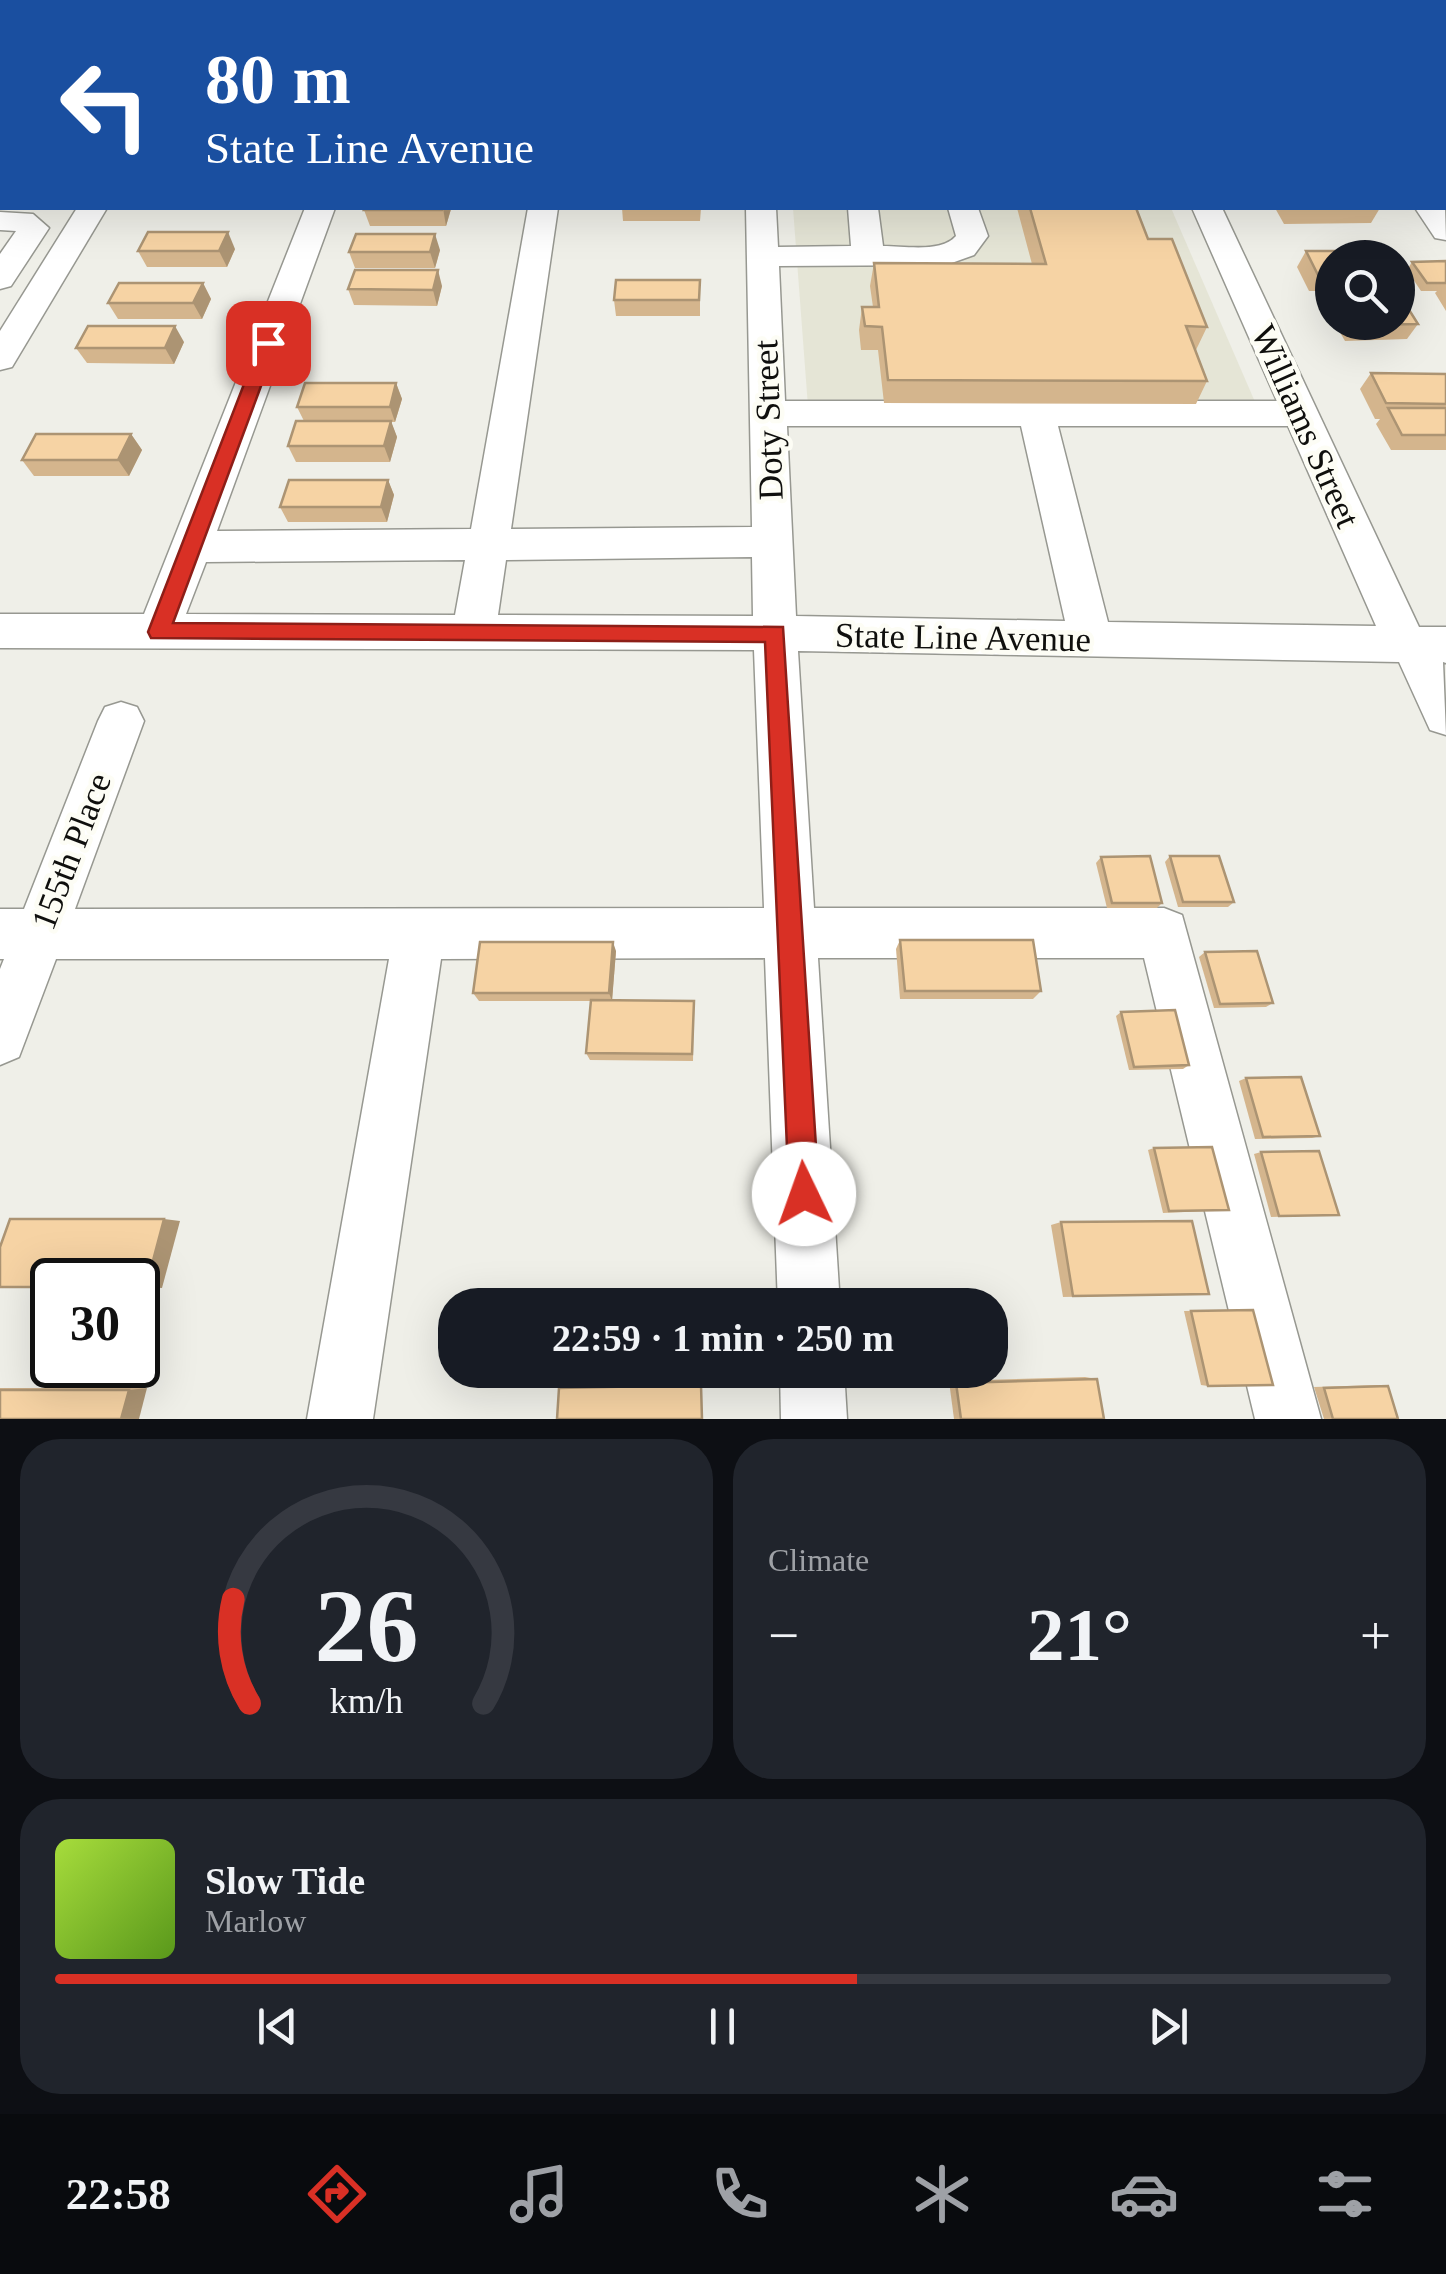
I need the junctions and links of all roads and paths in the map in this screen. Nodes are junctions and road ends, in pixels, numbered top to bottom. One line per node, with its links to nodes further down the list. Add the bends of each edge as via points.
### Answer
1 (91, 210): 14 (street)
2 (319, 210): 19 (street)
3 (543, 210): 20 (street)
4 (761, 210): 12 (street, Doty Street)
5 (863, 210): 11 (street)
6 (964, 210): 11 (street, via 972,236 963,248 946,255)
7 (1208, 210): 17 (street, Williams Street)
8 (1431, 210): 10 (street)
9 (0, 221): 13 (street, via 33,228)
10 (1446, 232)
11 (868, 256): 12 (street)
12 (762, 257): 15 (street, Doty Street)
13 (0, 279)
14 (0, 358)
15 (768, 413): 16 (street); 18 (street, Doty Street)
16 (1036, 413): 17 (street); 25 (street)
17 (1300, 414): 26 (street, Williams Street)
18 (772, 542): 20 (street); 24 (street, Doty Street)
19 (191, 547): 20 (street); 22 (street)
20 (488, 547): 23 (street)
21 (0, 631): 22 (street, State Line Avenue)
22 (158, 632): 23 (street, State Line Avenue)
23 (474, 632): 24 (street, State Line Avenue)
24 (775, 633): 25 (street, State Line Avenue); 31 (street, Doty Street)
25 (1091, 639): 26 (street, State Line Avenue)
26 (1421, 645): 27 (street, Williams Street)
27 (1446, 716)
28 (121, 721): 29 (street, 155th Place)
29 (20, 934): 30 (street); 32 (street, 155th Place)
30 (419, 934): 31 (street); 35 (street)
31 (793, 934): 33 (street, Doty Street); 37 (street, via 1164,933)
32 (0, 1038)
33 (808, 1288)
34 (813, 1388): 36 (street)
35 (340, 1419)
36 (814, 1419)
37 (1288, 1419)

